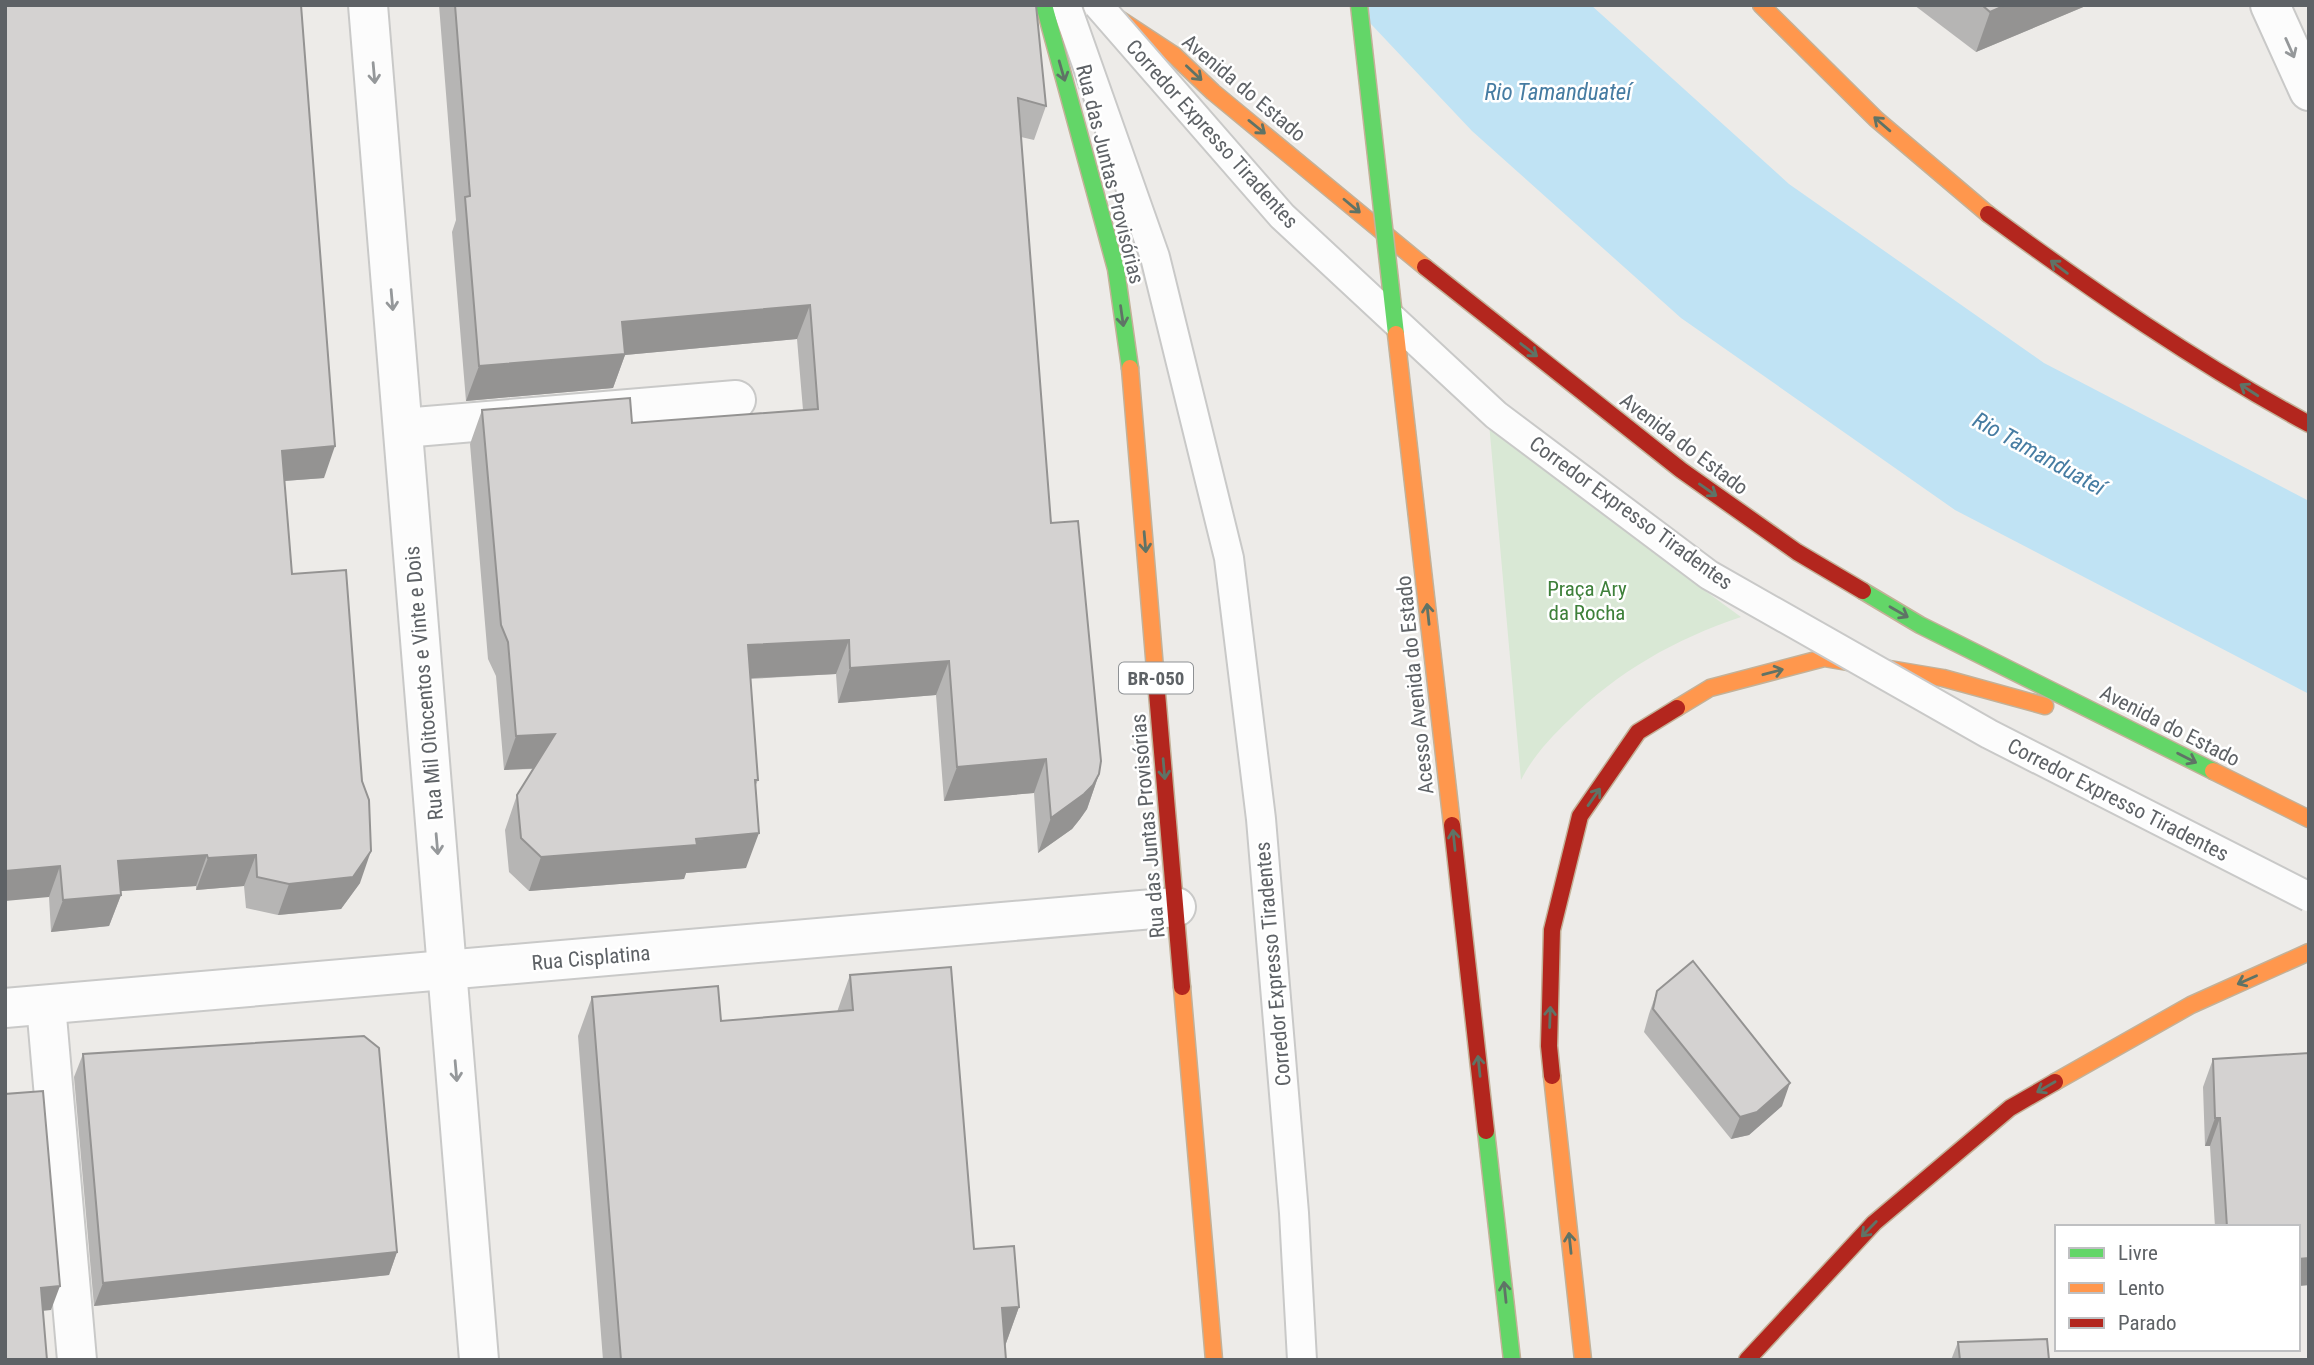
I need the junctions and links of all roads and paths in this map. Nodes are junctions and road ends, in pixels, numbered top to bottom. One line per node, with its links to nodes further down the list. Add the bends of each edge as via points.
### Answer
1 (368, 5): 11 (street, Rua Mil Oitocentos e Vinte e Dois, one-way to 11)
2 (1044, 5): 15 (highway, Rua das Juntas Provisórias / BR-050, one-way to 15, via 1115,269 1129,359)
3 (1066, 5): 23 (lane, Corredor Expresso Tiradentes, via 1155,257 1229,558 1261,819)
4 (1098, 5): 12 (highway, Avenida do Estado, one-way to 12, via 1174,55 1452,289 1681,470 1797,552 1920,625); 14 (lane, Corredor Expresso Tiradentes, bridge, via 1282,215 1496,415 1709,575 1989,734)
5 (1359, 5): 24 (highway, Acesso Avenida do Estado, one-way to 5, bridge)
6 (1761, 5): 10 (highway, one-way to 6, via 2260,398 2080,282 1975,204 1876,119)
7 (2270, 5): 8 (street, one-way to 8)
8 (2309, 91)
9 (736, 400): 11 (street)
10 (2309, 424)
11 (403, 428): 17 (street, Rua Mil Oitocentos e Vinte e Dois, one-way to 17)
12 (2126, 727): 13 (highway, Avenida do Estado, one-way to 13); 25 (highway, one-way to 12, via 1549,1046 1552,930 1580,816 1638,732 1710,688 1824,658 1943,678)
13 (2309, 819)
14 (2309, 898)
15 (1176, 907): 17 (street, Rua Cisplatina); 22 (highway, Rua das Juntas Provisórias / BR-050)
16 (2309, 951): 26 (highway, one-way to 26, via 2191,1005 2010,1108 1874,1223)
17 (448, 971): 18 (street, Rua Cisplatina); 21 (street, Rua Mil Oitocentos e Vinte e Dois, one-way to 21)
18 (46, 1005): 19 (street, Rua Cisplatina); 20 (street)
19 (5, 1008)
20 (76, 1360)
21 (479, 1360)
22 (1214, 1360)
23 (1302, 1360)
24 (1512, 1360)
25 (1583, 1360)
26 (1747, 1360)

